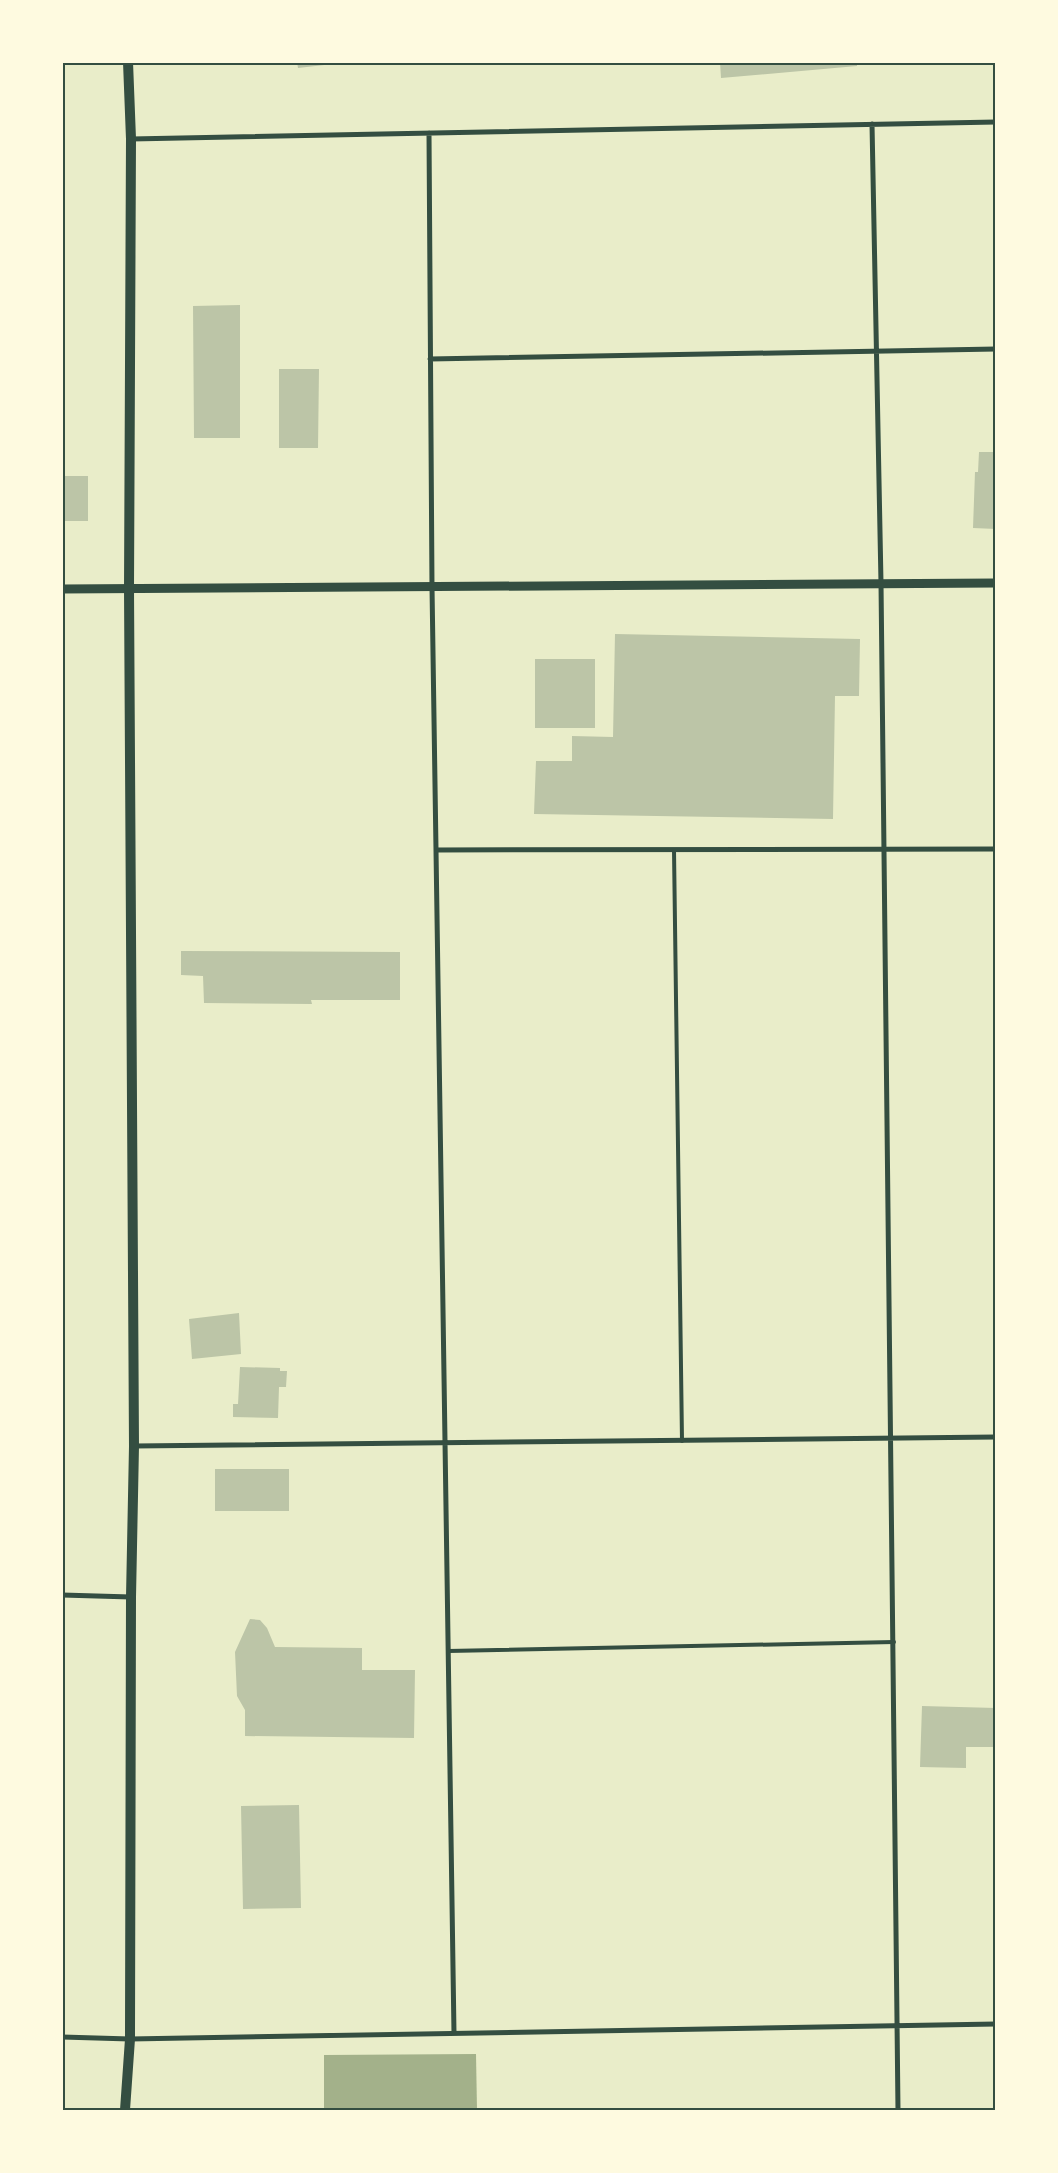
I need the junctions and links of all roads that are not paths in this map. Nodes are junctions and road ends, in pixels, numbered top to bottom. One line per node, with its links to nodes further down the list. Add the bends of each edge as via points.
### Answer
1 (128, 62): 5 (main road)
2 (996, 122): 3 (street)
3 (872, 124): 4 (street); 7 (street)
4 (429, 133): 5 (street); 8 (street)
5 (131, 139): 13 (main road)
6 (996, 349): 7 (street)
7 (876, 352): 8 (street); 9 (street)
8 (430, 359): 11 (street)
9 (882, 583): 10 (street); 11 (street); 14 (street)
10 (996, 583)
11 (432, 587): 13 (street); 16 (street)
12 (62, 589): 13 (street)
13 (129, 589): 22 (main road)
14 (885, 849): 15 (street); 17 (street); 19 (street)
15 (996, 849)
16 (436, 850): 17 (street); 21 (street)
17 (674, 850): 20 (lane)
18 (996, 1437): 19 (street)
19 (892, 1439): 20 (street); 25 (street)
20 (682, 1441): 21 (street)
21 (444, 1443): 22 (street); 26 (street)
22 (134, 1446): 24 (main road)
23 (62, 1595): 24 (street)
24 (131, 1597): 31 (main road)
25 (894, 1642): 26 (lane); 28 (street)
26 (448, 1651): 29 (street)
27 (996, 2024): 28 (street)
28 (898, 2025): 29 (street); 33 (street)
29 (454, 2033): 31 (street)
30 (62, 2037): 31 (street)
31 (130, 2039): 32 (main road)
32 (125, 2110)
33 (898, 2110)

